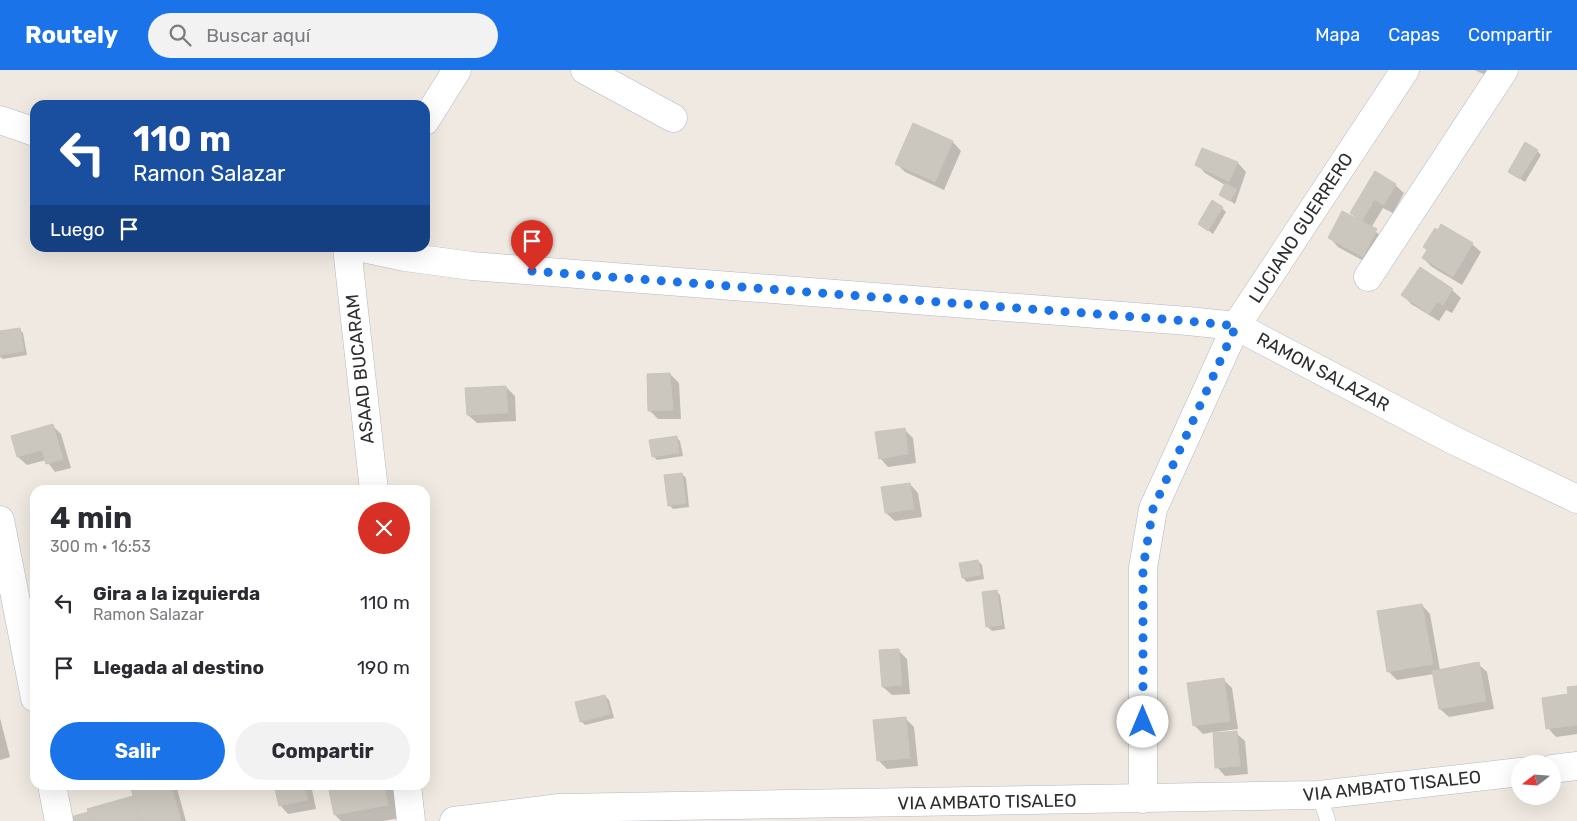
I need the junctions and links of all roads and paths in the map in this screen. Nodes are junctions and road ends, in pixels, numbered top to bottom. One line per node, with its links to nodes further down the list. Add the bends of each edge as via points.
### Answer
1 (458, 70): 5 (street)
2 (585, 70): 6 (street)
3 (1405, 70): 12 (street, LUCIANO GUERRERO)
4 (1504, 70): 11 (street)
5 (430, 113)
6 (674, 118)
7 (0, 120): 8 (street)
8 (30, 130)
9 (347, 252): 13 (street, ASAAD BUCARAM)
10 (382, 252): 12 (street, RAMON SALAZAR, via 472,266)
11 (1368, 276)
12 (1236, 326): 14 (street, RAMON SALAZAR, via 1453,440); 23 (street, LUCIANO GUERRERO, via 1153,509 1143,568)
13 (373, 485)
14 (1577, 499)
15 (0, 520): 16 (street)
16 (30, 673)
17 (1577, 766): 18 (street)
18 (1561, 768)
19 (1511, 773): 22 (street, VIA AMBATO TISALEO)
20 (53, 790): 24 (street)
21 (408, 790): 25 (street)
22 (1319, 795): 23 (street, VIA AMBATO TISALEO); 27 (lane)
23 (1143, 799): 26 (street, VIA AMBATO TISALEO, via 559,808)
24 (59, 821)
25 (411, 821)
26 (454, 821)
27 (1328, 821)

